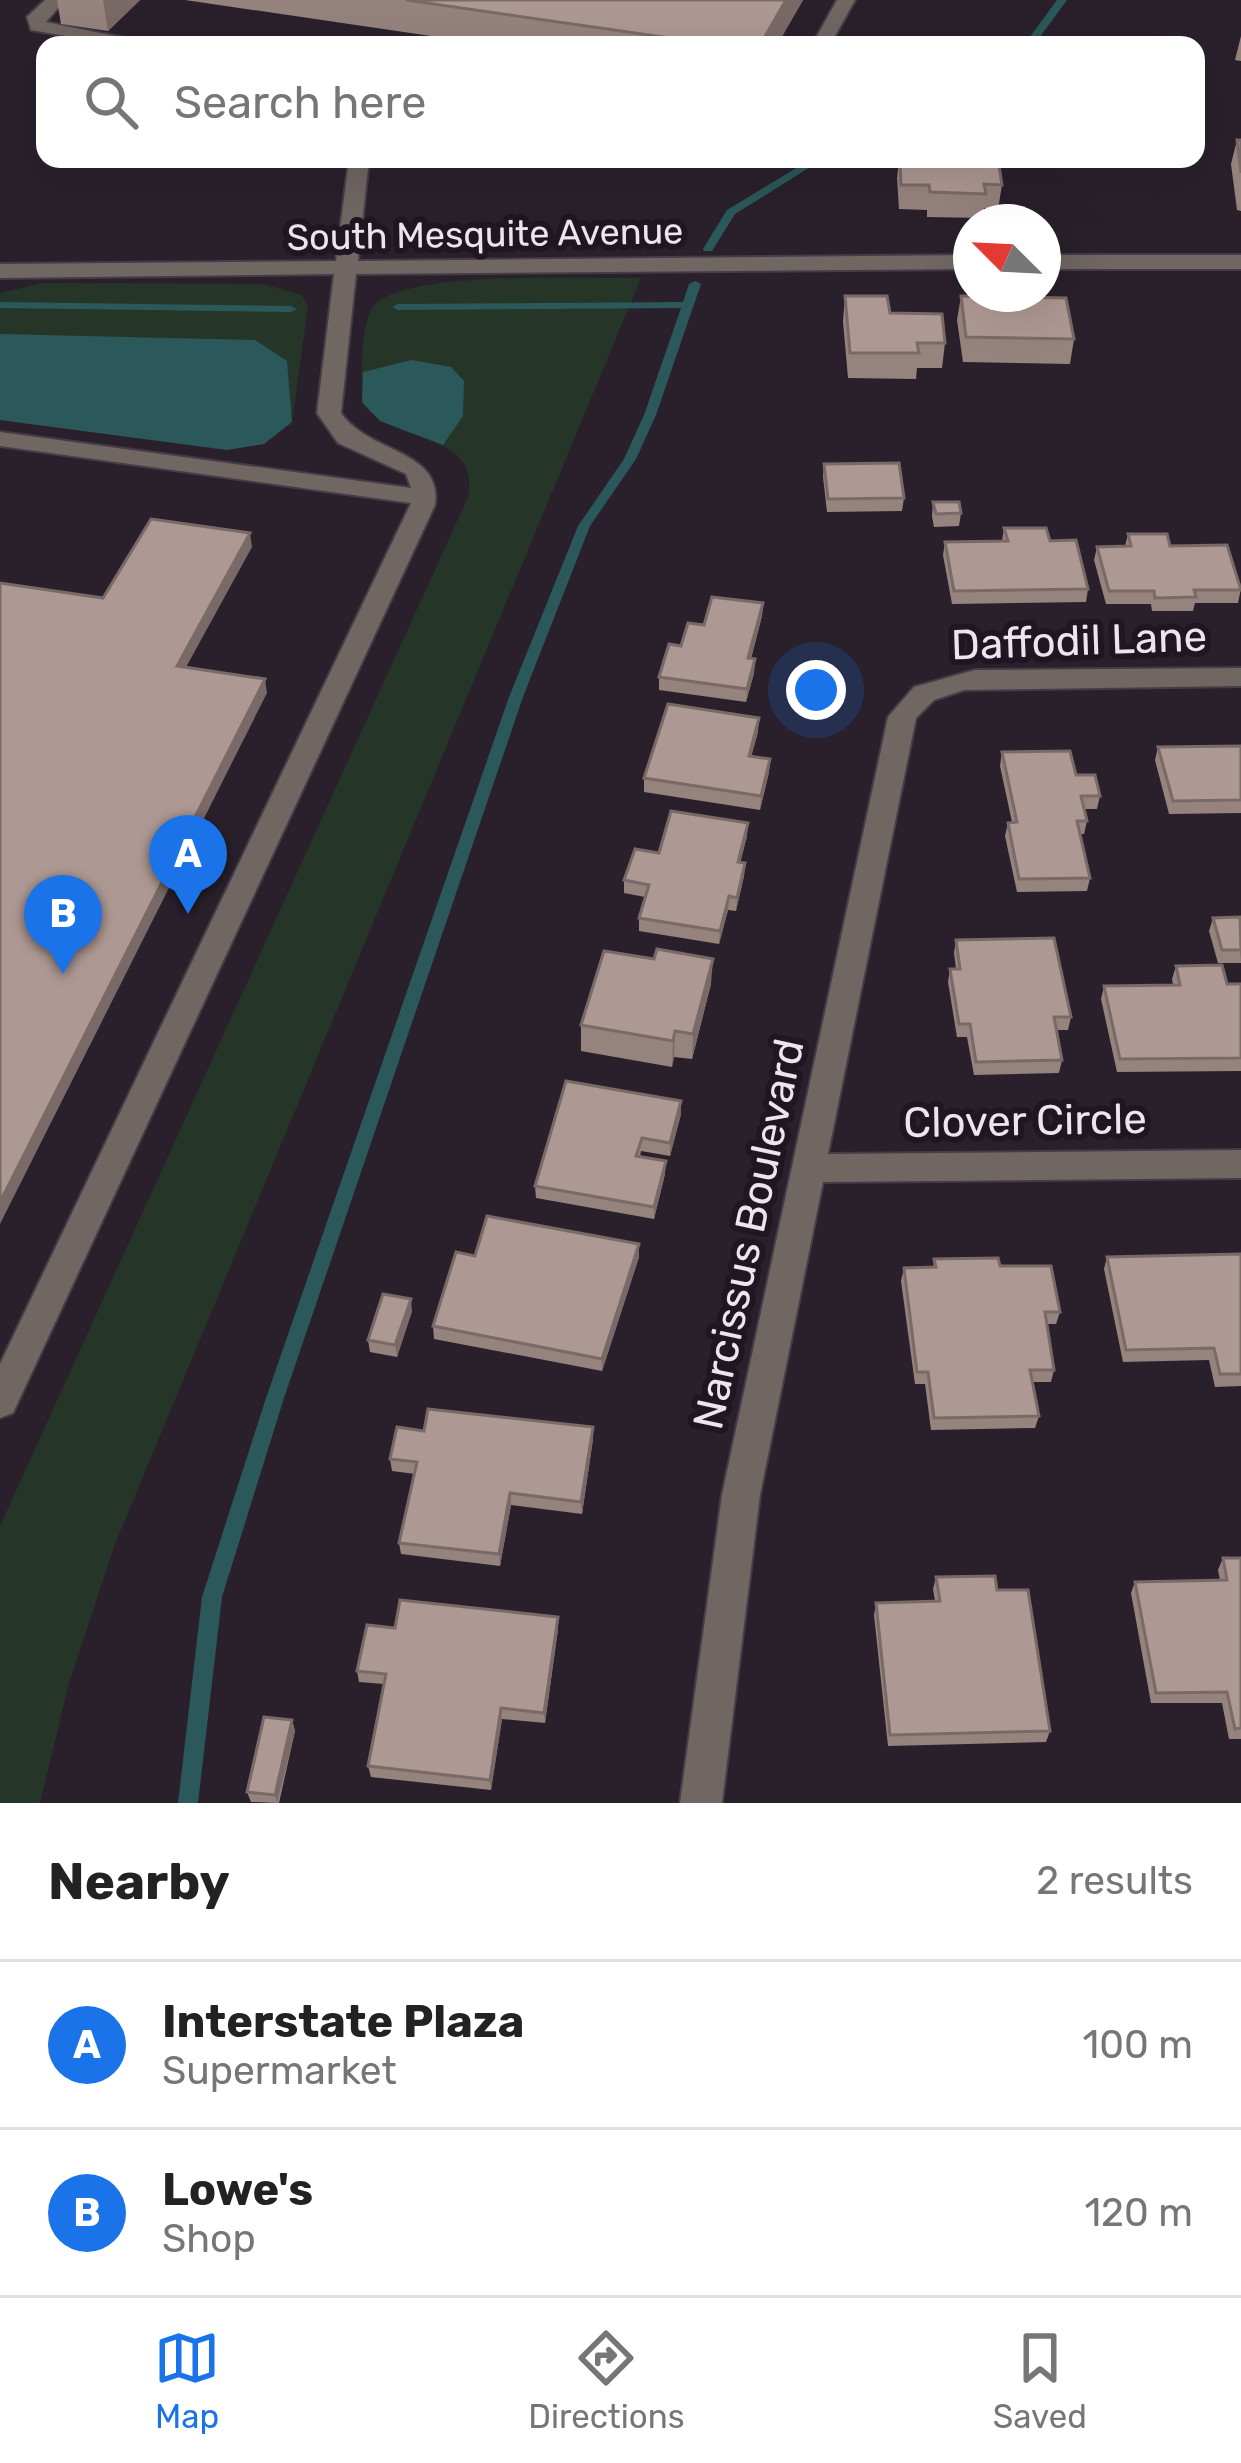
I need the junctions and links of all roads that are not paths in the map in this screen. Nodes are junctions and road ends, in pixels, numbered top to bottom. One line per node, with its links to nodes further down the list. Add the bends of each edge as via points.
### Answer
1 (56, 0): 3 (street, via 36,17 38,26)
2 (846, 0): 4 (street)
3 (97, 36)
4 (826, 36)
5 (358, 168): 9 (street)
6 (953, 262): 9 (street, South Mesquite Avenue)
7 (1061, 262): 8 (street)
8 (1241, 262)
9 (344, 268): 10 (street, South Mesquite Avenue); 12 (street, via 332,422 346,438 407,464 422,478)
10 (0, 271)
11 (0, 439): 12 (street)
12 (424, 496): 17 (street)
13 (1241, 677): 14 (street, Daffodil Lane, via 975,679)
14 (921, 694): 16 (street, Narcissus Boulevard, via 897,734)
15 (1241, 1164): 16 (street, Clover Circle)
16 (810, 1168): 18 (street, Narcissus Boulevard, via 741,1496)
17 (0, 1402)
18 (700, 1803)

